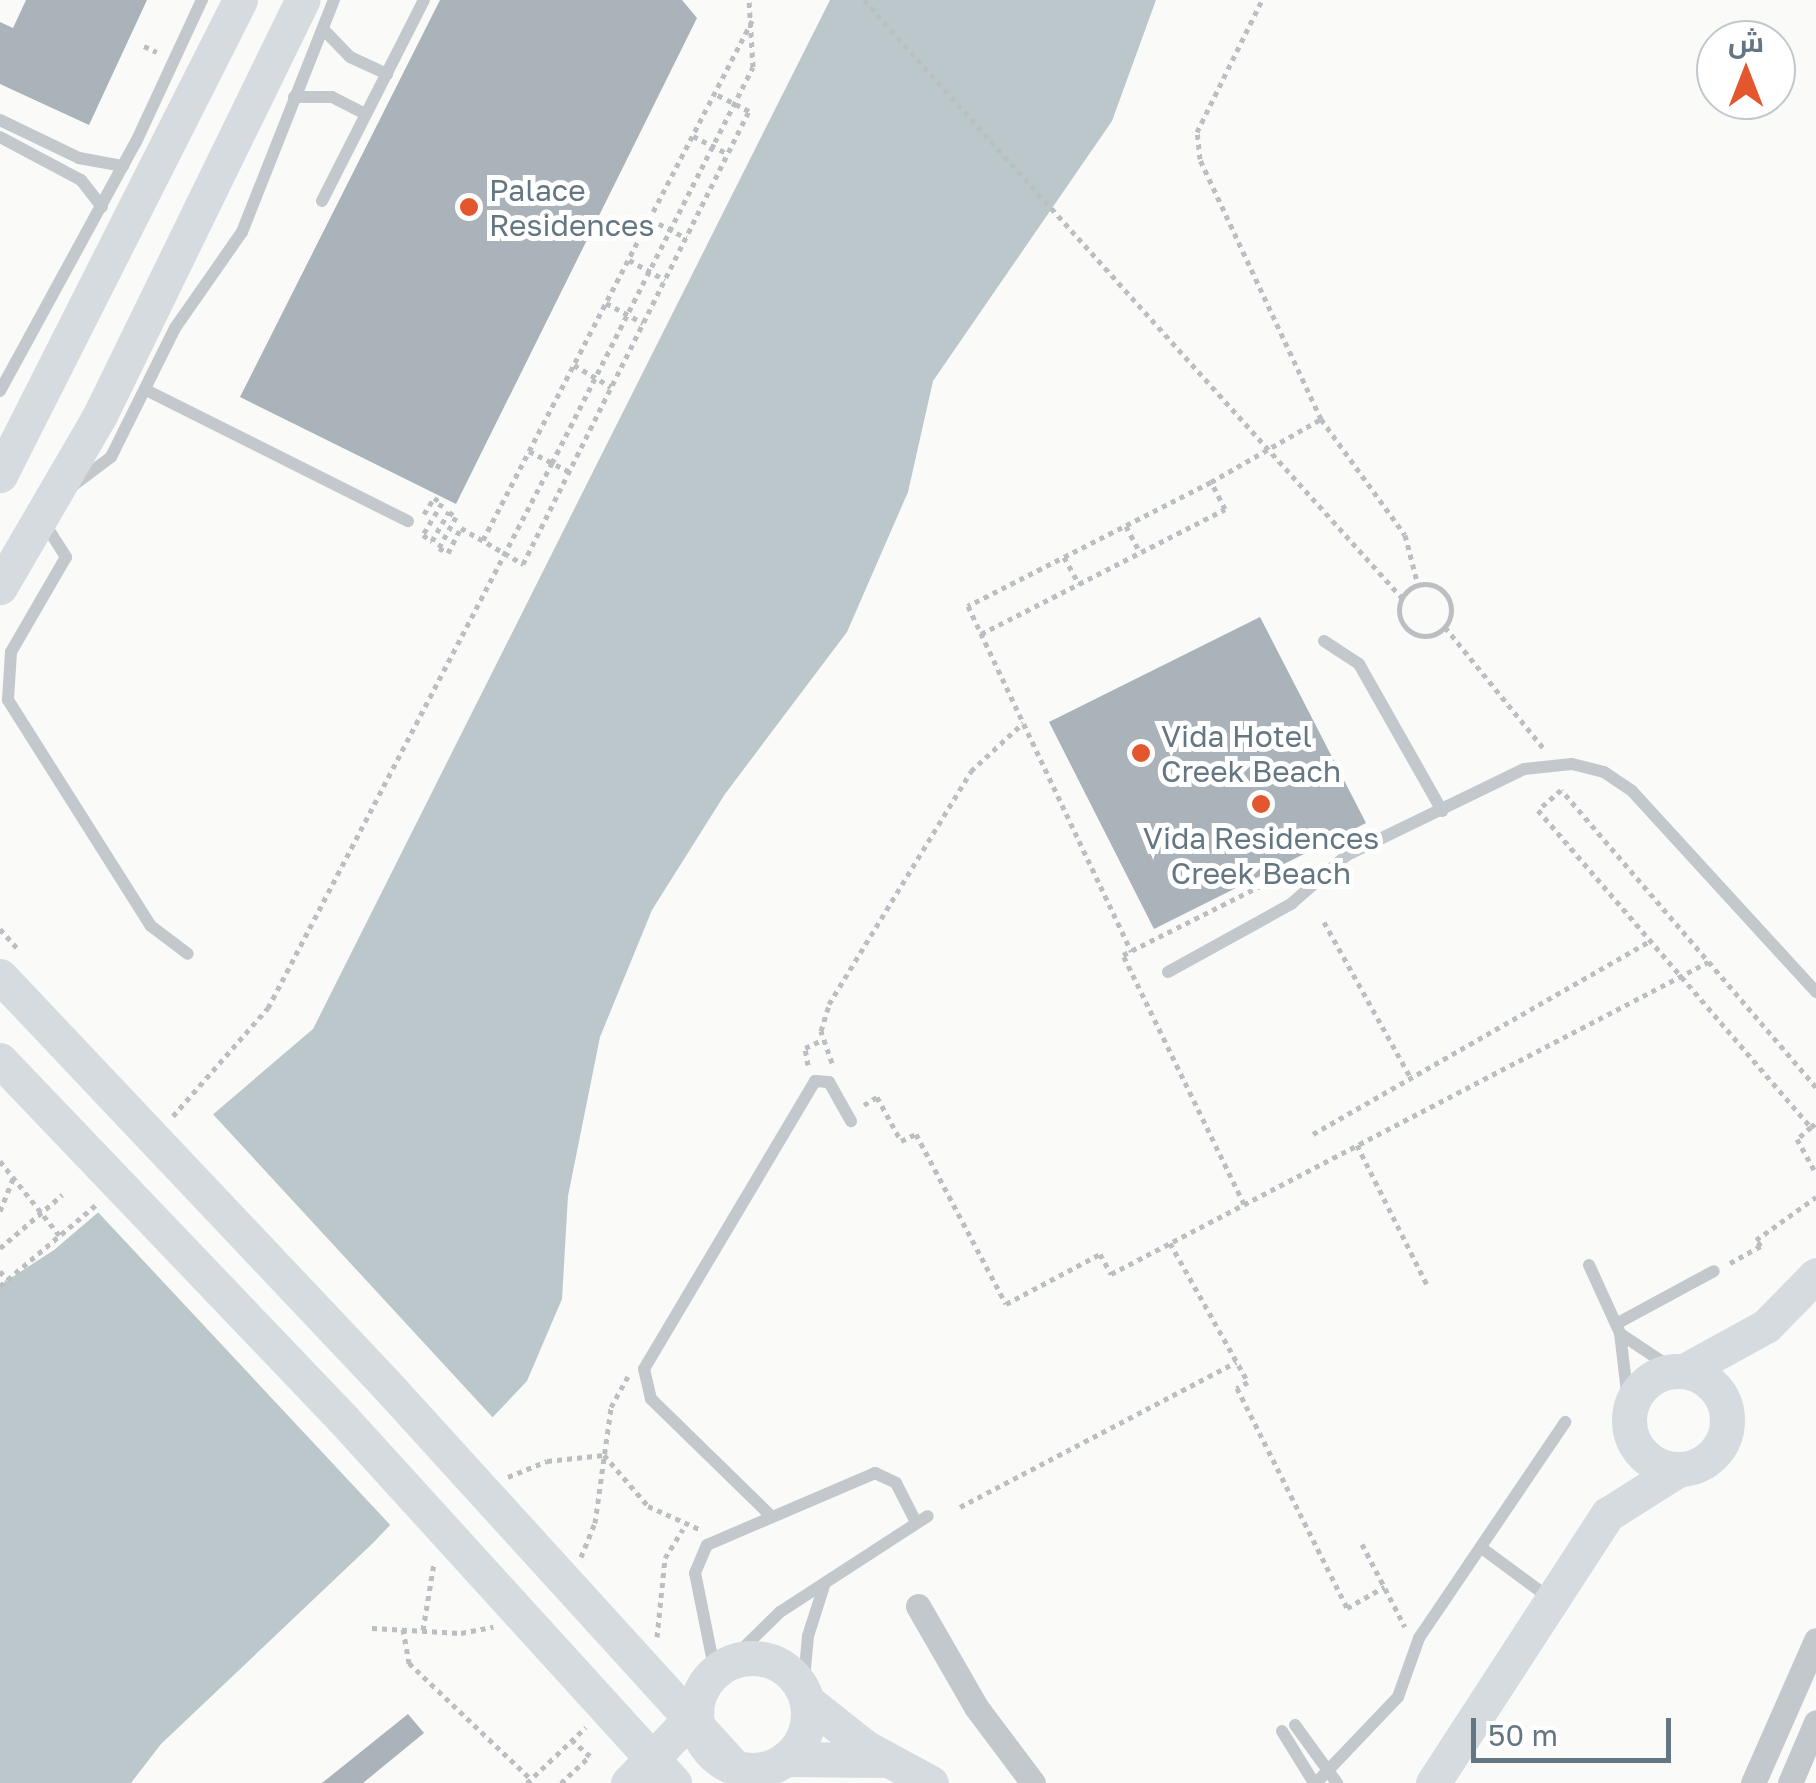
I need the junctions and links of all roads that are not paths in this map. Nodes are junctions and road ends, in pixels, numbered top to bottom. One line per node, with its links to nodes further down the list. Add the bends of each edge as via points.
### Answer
1 (202, 0): 12 (lane)
2 (240, 0): 17 (street)
3 (302, 0): 18 (street)
4 (334, 0): 6 (lane)
5 (424, 0): 7 (lane)
6 (324, 30): 7 (lane, via 350,57); 8 (lane)
7 (387, 74): 9 (lane)
8 (294, 97): 9 (lane, via 332,97); 15 (lane, via 242,232 188,306)
9 (366, 114): 13 (lane)
10 (0, 120): 12 (lane, via 79,158)
11 (0, 137): 14 (lane, via 81,180)
12 (123, 166): 14 (lane)
13 (322, 201)
14 (102, 207): 16 (lane)
15 (146, 390): 18 (lane, via 111,457); 19 (lane)
16 (0, 391)
17 (0, 476)
18 (49, 508): 20 (street); 23 (lane, via 66,558 11,652 8,700 151,926)
19 (408, 521)
20 (0, 587)
21 (1324, 641): 22 (lane, via 1359,664)
22 (1442, 811): 24 (lane, via 1334,862 1291,904); 26 (lane, via 1524,770 1556,763 1604,772 1632,791)
23 (188, 954)
24 (1168, 972)
25 (0, 976): 53 (street, via 383,1381)
26 (1816, 992)
27 (0, 1060): 56 (street, via 342,1419)
28 (853, 1115): 40 (lane, via 829,1082 815,1081 644,1369 651,1399)
29 (1589, 1266): 33 (lane)
30 (1714, 1271): 33 (lane)
31 (1816, 1275): 32 (street)
32 (1766, 1326): 34 (street); 35 (street)
33 (1618, 1329): 34 (lane, via 1639,1352); 36 (lane)
34 (1680, 1371): 35 (street, via 1717,1390); 36 (street, via 1652,1378)
35 (1727, 1413): 38 (street, via 1716,1452)
36 (1629, 1418): 38 (street, via 1640,1453); 39 (street)
37 (1564, 1422): 41 (lane)
38 (1678, 1470): 39 (street)
39 (1608, 1514): 43 (street)
40 (770, 1516): 42 (lane, via 874,1473 896,1483 922,1519); 46 (lane, via 708,1545 695,1573)
41 (1483, 1548): 43 (lane); 54 (lane, via 1415,1648 1398,1698)
42 (824, 1586): 46 (lane, via 770,1620); 47 (lane, via 808,1636)
43 (1550, 1599): 59 (street)
44 (918, 1606): 58 (street, via 976,1707)
45 (1816, 1640): 60 (street)
46 (720, 1669): 47 (street, via 742,1660 777,1664); 48 (street)
47 (805, 1696): 51 (street, via 805,1734); 52 (street)
48 (696, 1713): 53 (street, via 701,1737); 55 (street)
49 (1816, 1722): 61 (street)
50 (1289, 1728): 54 (lane)
51 (786, 1759): 52 (street); 53 (street)
52 (886, 1761): 57 (street)
53 (735, 1778)
54 (1323, 1780)
55 (628, 1783)
56 (674, 1783)
57 (931, 1783)
58 (1033, 1783)
59 (1433, 1783)
60 (1753, 1783)
61 (1790, 1783)

